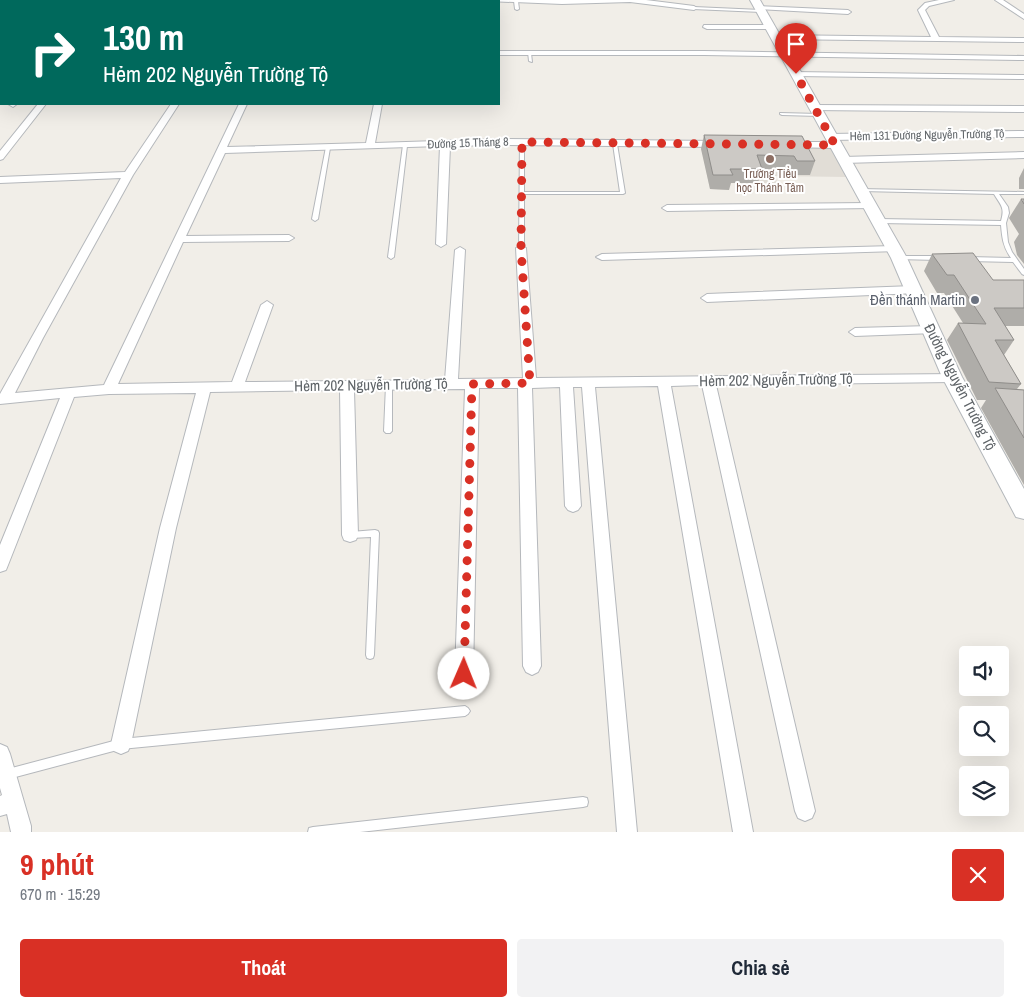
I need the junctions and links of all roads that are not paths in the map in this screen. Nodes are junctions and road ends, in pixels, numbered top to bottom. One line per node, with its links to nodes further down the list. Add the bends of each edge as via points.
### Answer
1 (507, 0): 2 (street)
2 (516, 0): 6 (street, via 630,0); 7 (lane)
3 (951, 0): 12 (street, via 927,4 921,10)
4 (998, 0): 9 (street)
5 (758, 6): 6 (lane); 8 (street); 11 (main road, Đường Nguyễn Trường Tộ)
6 (694, 8)
7 (517, 9)
8 (848, 12)
9 (1024, 17)
10 (707, 27): 11 (street)
11 (772, 32): 12 (street); 15 (main road, Đường Nguyễn Trường Tộ)
12 (936, 39): 13 (street)
13 (1024, 40)
14 (500, 53): 15 (street, via 530,57)
15 (785, 54): 16 (street); 17 (main road, Đường Nguyễn Trường Tộ)
16 (1024, 58)
17 (796, 74): 18 (street); 24 (main road, Đường Nguyễn Trường Tộ)
18 (1024, 77)
19 (41, 105): 38 (street)
20 (173, 105): 40 (street)
21 (243, 105): 36 (street)
22 (378, 105): 34 (street)
23 (1024, 109): 24 (street)
24 (817, 112): 25 (lane); 27 (main road, Đường Nguyễn Trường Tộ)
25 (782, 114)
26 (1024, 134): 27 (street, Hẻm 131 Đường Nguyễn Trường Tộ)
27 (833, 141): 32 (street); 39 (main road, Đường Nguyễn Trường Tộ)
28 (522, 142): 29 (street, Đường 15 Tháng 8); 30 (street, Đường 15 Tháng 8); 43 (lane)
29 (445, 144): 33 (street, Đường 15 Tháng 8); 53 (street)
30 (615, 144): 31 (street, Đường 15 Tháng 8); 43 (lane, via 624,193)
31 (725, 144)
32 (775, 145)
33 (406, 146): 34 (street, Đường 15 Tháng 8); 58 (lane)
34 (370, 147): 35 (street, Đường 15 Tháng 8)
35 (328, 148): 36 (street, Đường 15 Tháng 8); 48 (lane)
36 (221, 150): 52 (street)
37 (1024, 155): 39 (street)
38 (0, 157)
39 (843, 160): 42 (main road, Đường Nguyễn Trường Tộ)
40 (128, 175): 41 (street); 82 (street)
41 (0, 180)
42 (860, 190): 44 (lane); 46 (main road, Đường Nguyễn Trường Tộ)
43 (522, 192): 54 (lane)
44 (995, 192): 45 (lane); 50 (lane, via 1005,207)
45 (1024, 193)
46 (869, 206): 47 (street); 49 (main road, Đường Nguyễn Trường Tộ)
47 (668, 208)
48 (315, 219)
49 (878, 221): 50 (lane); 56 (main road, Đường Nguyễn Trường Tộ)
50 (1003, 223): 61 (lane, via 1005,242)
51 (289, 238): 52 (street)
52 (181, 239): 80 (street)
53 (441, 244)
54 (521, 248): 72 (street)
55 (460, 250): 74 (street)
56 (896, 253): 57 (street); 59 (lane); 63 (main road, Đường Nguyễn Trường Tộ)
57 (602, 257)
58 (392, 258)
59 (945, 259)
60 (965, 259): 61 (lane)
61 (1014, 260): 62 (lane)
62 (1024, 273)
63 (913, 290): 64 (street); 66 (main road, Đường Nguyễn Trường Tộ)
64 (707, 298)
65 (267, 305): 78 (street)
66 (931, 330): 67 (street); 68 (main road, Đường Nguyễn Trường Tộ)
67 (855, 332)
68 (952, 378): 70 (street, Hẻm 202 Nguyễn Trường Tộ); 84 (main road, Đường Nguyễn Trường Tộ, via 971,403)
69 (664, 381): 70 (street, Hẻm 202 Nguyễn Trường Tộ); 71 (street, Hẻm 202 Nguyễn Trường Tộ); 102 (street)
70 (708, 381): 98 (street)
71 (588, 382): 73 (street, Hẻm 202 Nguyễn Trường Tộ); 101 (street)
72 (528, 383): 73 (street, Hẻm 202 Nguyễn Trường Tộ); 75 (street, Hẻm 202 Nguyễn Trường Tộ); 90 (street)
73 (566, 383): 85 (street)
74 (451, 384): 75 (street, Hẻm 202 Nguyễn Trường Tộ); 77 (street, Hẻm 202 Nguyễn Trường Tộ)
75 (472, 384): 91 (street)
76 (347, 386): 77 (street, Hẻm 202 Nguyễn Trường Tộ); 78 (street, Hẻm 202 Nguyễn Trường Tộ); 87 (street)
77 (389, 386): 83 (lane)
78 (237, 387): 79 (street, Hẻm 202 Nguyễn Trường Tộ)
79 (204, 388): 80 (street, Hẻm 202 Nguyễn Trường Tộ); 93 (street, via 168,528)
80 (110, 389): 81 (street, Hẻm 202 Nguyễn Trường Tộ)
81 (69, 393): 82 (street, Hẻm 202 Nguyễn Trường Tộ); 86 (street)
82 (3, 398)
83 (388, 431)
84 (1022, 503)
85 (573, 506)
86 (6, 534): 88 (street)
87 (350, 535): 89 (lane, via 375,533)
88 (0, 565)
89 (370, 655)
90 (532, 666)
91 (464, 674)
92 (465, 712): 93 (lane)
93 (121, 744): 95 (lane)
94 (0, 754): 95 (street)
95 (6, 775): 97 (street)
96 (583, 802): 100 (lane)
97 (7, 804): 99 (street)
98 (805, 811)
99 (20, 832)
100 (312, 832)
101 (627, 832)
102 (743, 832)

